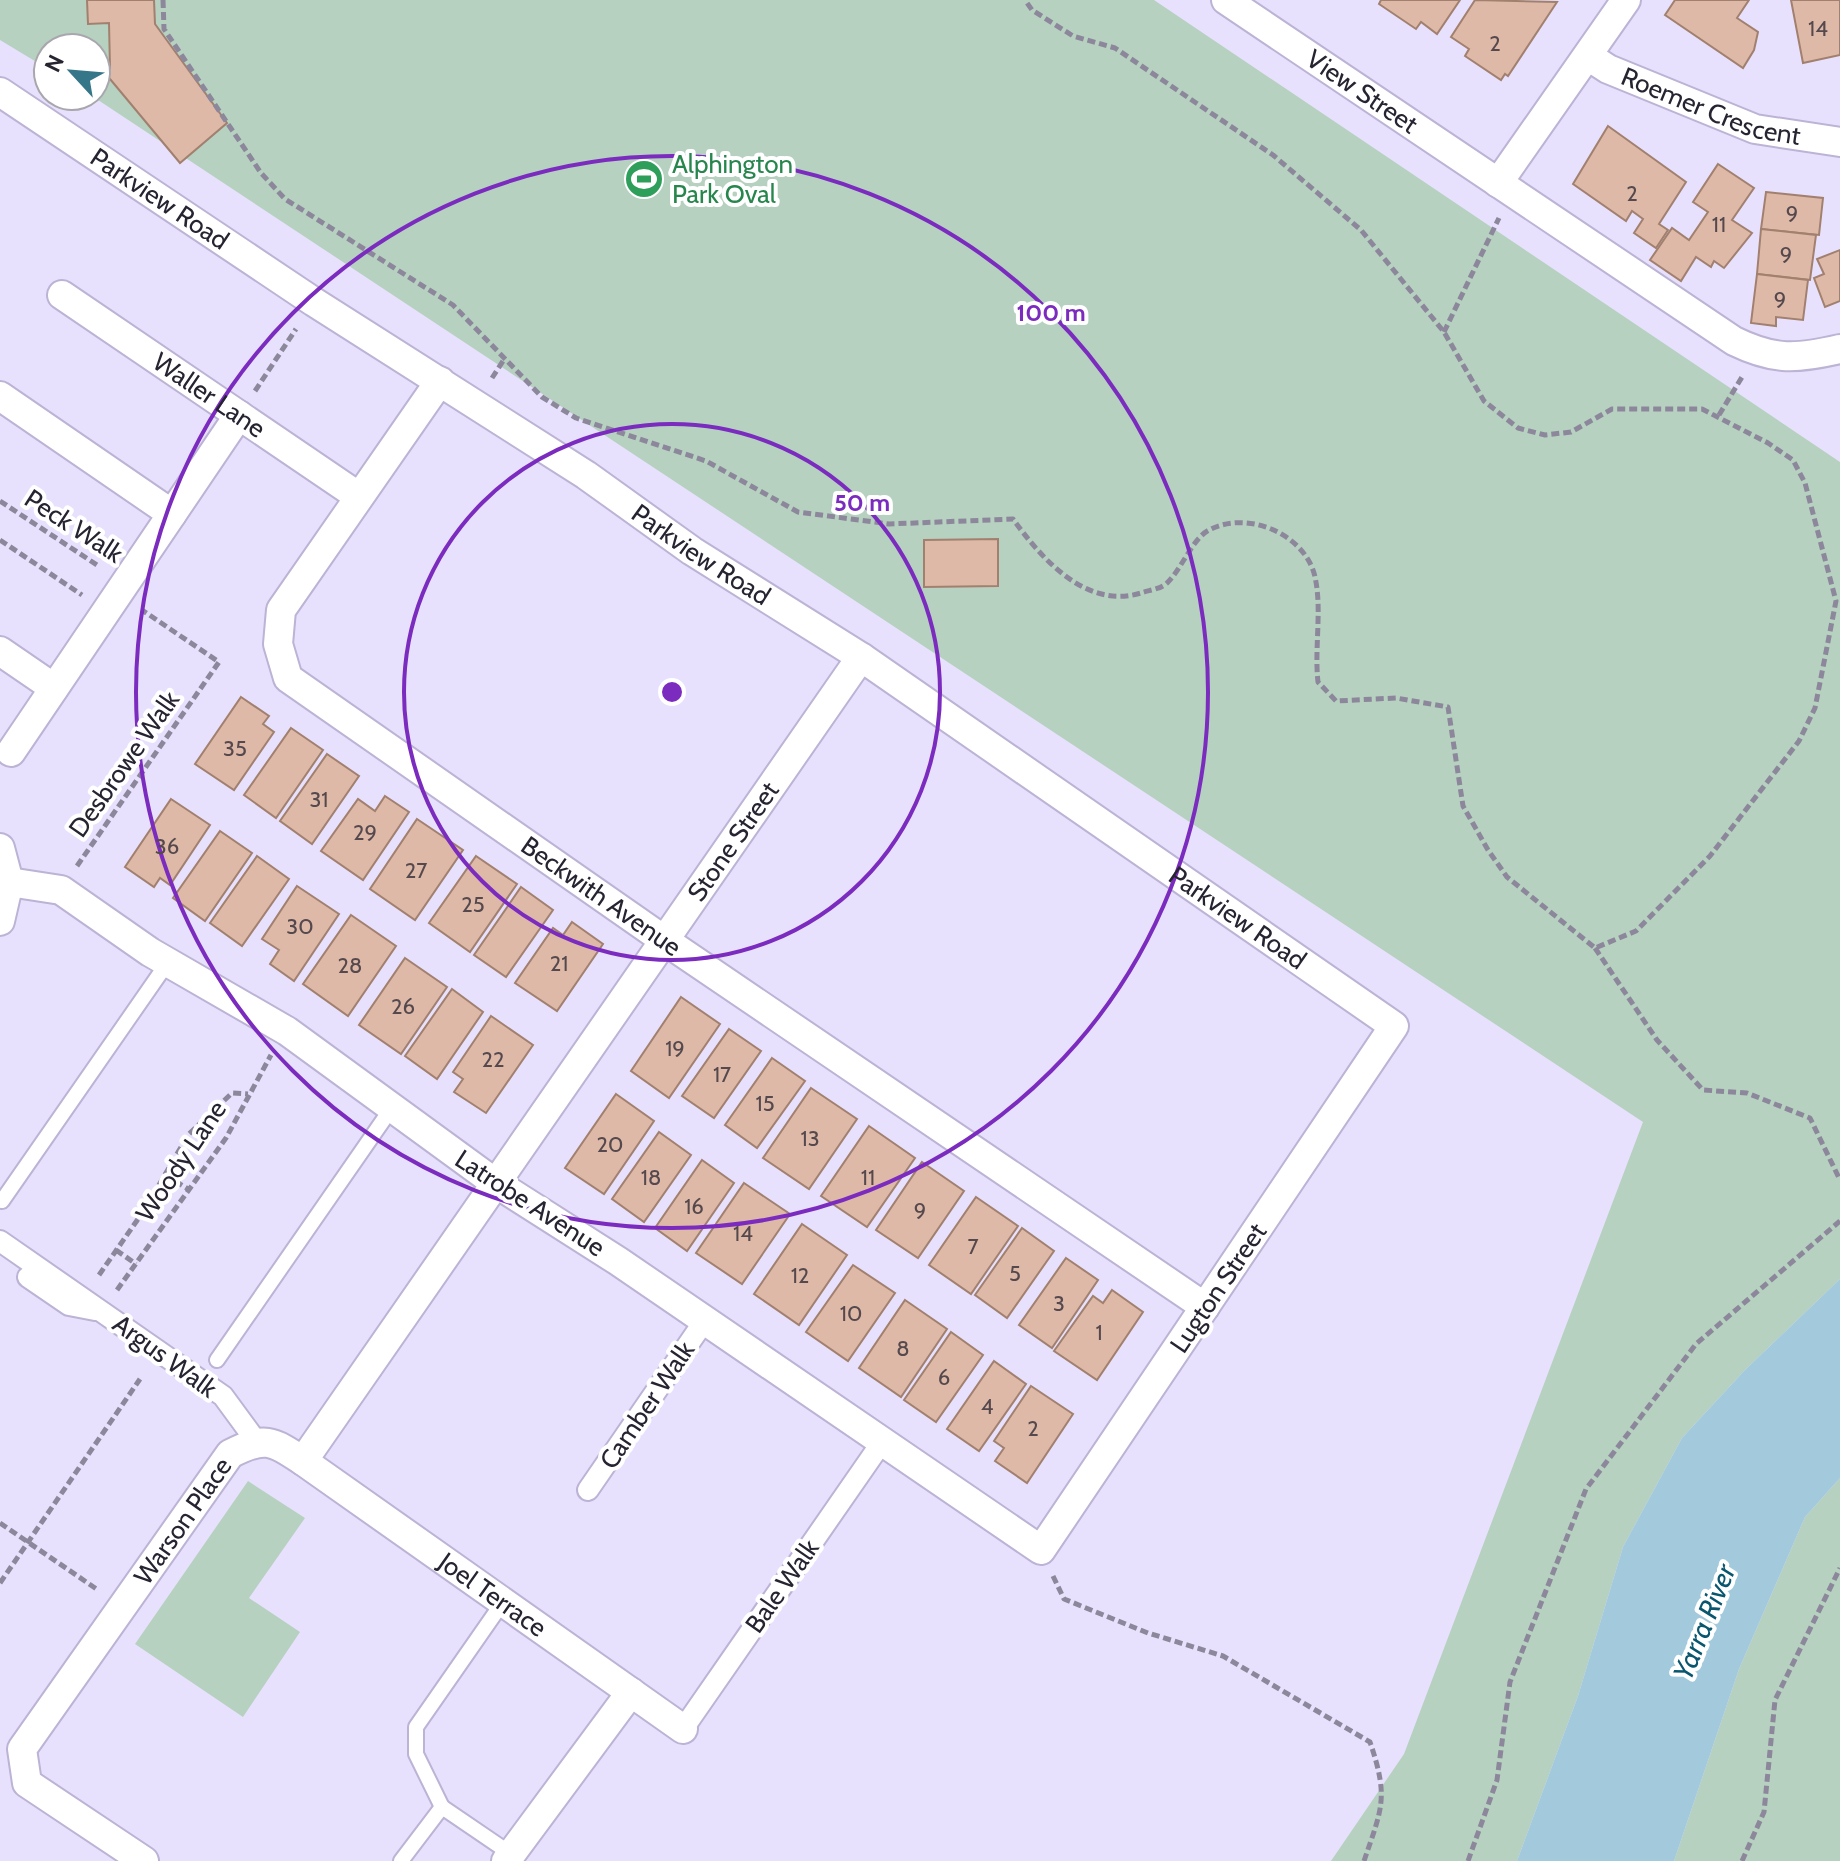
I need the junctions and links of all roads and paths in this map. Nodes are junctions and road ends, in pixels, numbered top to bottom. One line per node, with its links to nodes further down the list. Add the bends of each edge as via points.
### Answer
1 (163, 0): 33 (path, via 164,29 261,173 285,199 453,305 542,397 576,418 706,461 798,512 889,524 1013,519 1040,557 1096,592 1131,596 1166,585 1207,530 1231,523 1257,524 1283,534 1306,553 1314,575 1318,682 1336,701 1396,698 1448,707 1463,806 1488,850 1507,877)
2 (1025, 0): 11 (path, via 1073,36 1115,48 1273,155 1361,230)
3 (1226, 0): 8 (street, View Street)
4 (1626, 0): 5 (street)
5 (1588, 56): 7 (street, Roemer Crescent, via 1755,129); 8 (street)
6 (0, 92): 14 (street, Parkview Road)
7 (1840, 142)
8 (1508, 190): 11 (path); 13 (street, View Street)
9 (62, 295): 16 (street, Waller Lane)
10 (296, 329): 16 (path)
11 (1444, 332): 17 (path, via 1484,401 1518,428 1545,435 1571,432 1612,409 1634,407 1702,409)
12 (1840, 349): 13 (street, via 1798,359)
13 (1758, 353): 17 (path)
14 (440, 381): 18 (street, Beckwith Avenue); 24 (street, Parkview Road, via 692,551)
15 (0, 396): 20 (street)
16 (239, 415): 18 (street, Waller Lane); 20 (street)
17 (1719, 415): 33 (path, via 1793,460 1805,483 1836,601 1815,708 1799,741 1710,856 1636,931)
18 (358, 496): 32 (street, Beckwith Avenue, via 281,610 278,644 288,678)
19 (0, 501): 22 (path, Peck Walk)
20 (172, 514): 22 (street)
21 (0, 540): 22 (path)
22 (116, 597): 25 (path, Peck Walk); 26 (street)
23 (0, 651): 26 (street)
24 (861, 657): 32 (street, Stone Street); 35 (street, Parkview Road)
25 (219, 662): 30 (path, Desbrowe Walk)
26 (54, 688): 27 (street)
27 (11, 752)
28 (0, 848): 29 (street)
29 (9, 882): 30 (street, Latrobe Avenue); 31 (street)
30 (61, 890): 34 (street, Latrobe Avenue)
31 (0, 921)
32 (664, 940): 41 (street, Stone Street); 50 (street, Beckwith Avenue)
33 (1595, 948): 40 (path, via 1657,1040 1703,1090 1747,1093 1810,1118)
34 (168, 962): 36 (street, Latrobe Avenue); 43 (lane)
35 (1394, 1026): 50 (street, Lugton Street)
36 (287, 1031): 37 (path, Woody Lane); 38 (street, Latrobe Avenue)
37 (248, 1094): 39 (path, via 232,1093 188,1135); 42 (path, Woody Lane, via 226,1138)
38 (391, 1109): 41 (street, Latrobe Avenue); 53 (lane)
39 (165, 1175): 42 (path); 46 (path)
40 (1840, 1180)
41 (494, 1182): 52 (street, Latrobe Avenue); 57 (street)
42 (188, 1189): 48 (path, Woody Lane)
43 (2, 1201)
44 (1840, 1221): 73 (path, via 1696,1344 1586,1489 1510,1682 1497,1780)
45 (0, 1241): 49 (street, Argus Walk)
46 (116, 1250): 48 (path); 49 (path)
47 (0, 1257): 51 (street, Argus Walk, via 69,1305)
48 (136, 1264): 51 (path, Woody Lane)
49 (83, 1297): 51 (street, Argus Walk)
50 (1205, 1307): 61 (street, Lugton Street)
51 (103, 1311): 55 (street, Argus Walk, via 223,1396)
52 (705, 1320): 56 (street, Latrobe Avenue); 58 (street, Camber Walk)
53 (217, 1360)
54 (140, 1379): 60 (path)
55 (256, 1441): 57 (street, Warson Place, via 276,1443); 65 (street, Warson Place, via 230,1454)
56 (882, 1442): 61 (street, Latrobe Avenue); 67 (street, Bale Walk)
57 (303, 1461): 64 (street, Joel Terrace)
58 (588, 1490)
59 (0, 1523): 60 (path)
60 (28, 1542): 63 (path); 65 (path)
61 (1041, 1550): 72 (path, via 1064,1599 1223,1656 1370,1742 1383,1805)
62 (1840, 1568): 74 (path, via 1775,1700 1764,1812)
63 (0, 1583)
64 (503, 1602): 66 (street, Joel Terrace); 68 (lane, via 416,1727 416,1754)
65 (121, 1606): 70 (street, Warson Place, via 22,1749 27,1783)
66 (631, 1692): 67 (street, Joel Terrace); 69 (street)
67 (683, 1729)
68 (442, 1807): 69 (lane); 71 (lane)
69 (509, 1858)
70 (144, 1861)
71 (401, 1861)
72 (1364, 1861)
73 (1468, 1861)
74 (1742, 1861)

